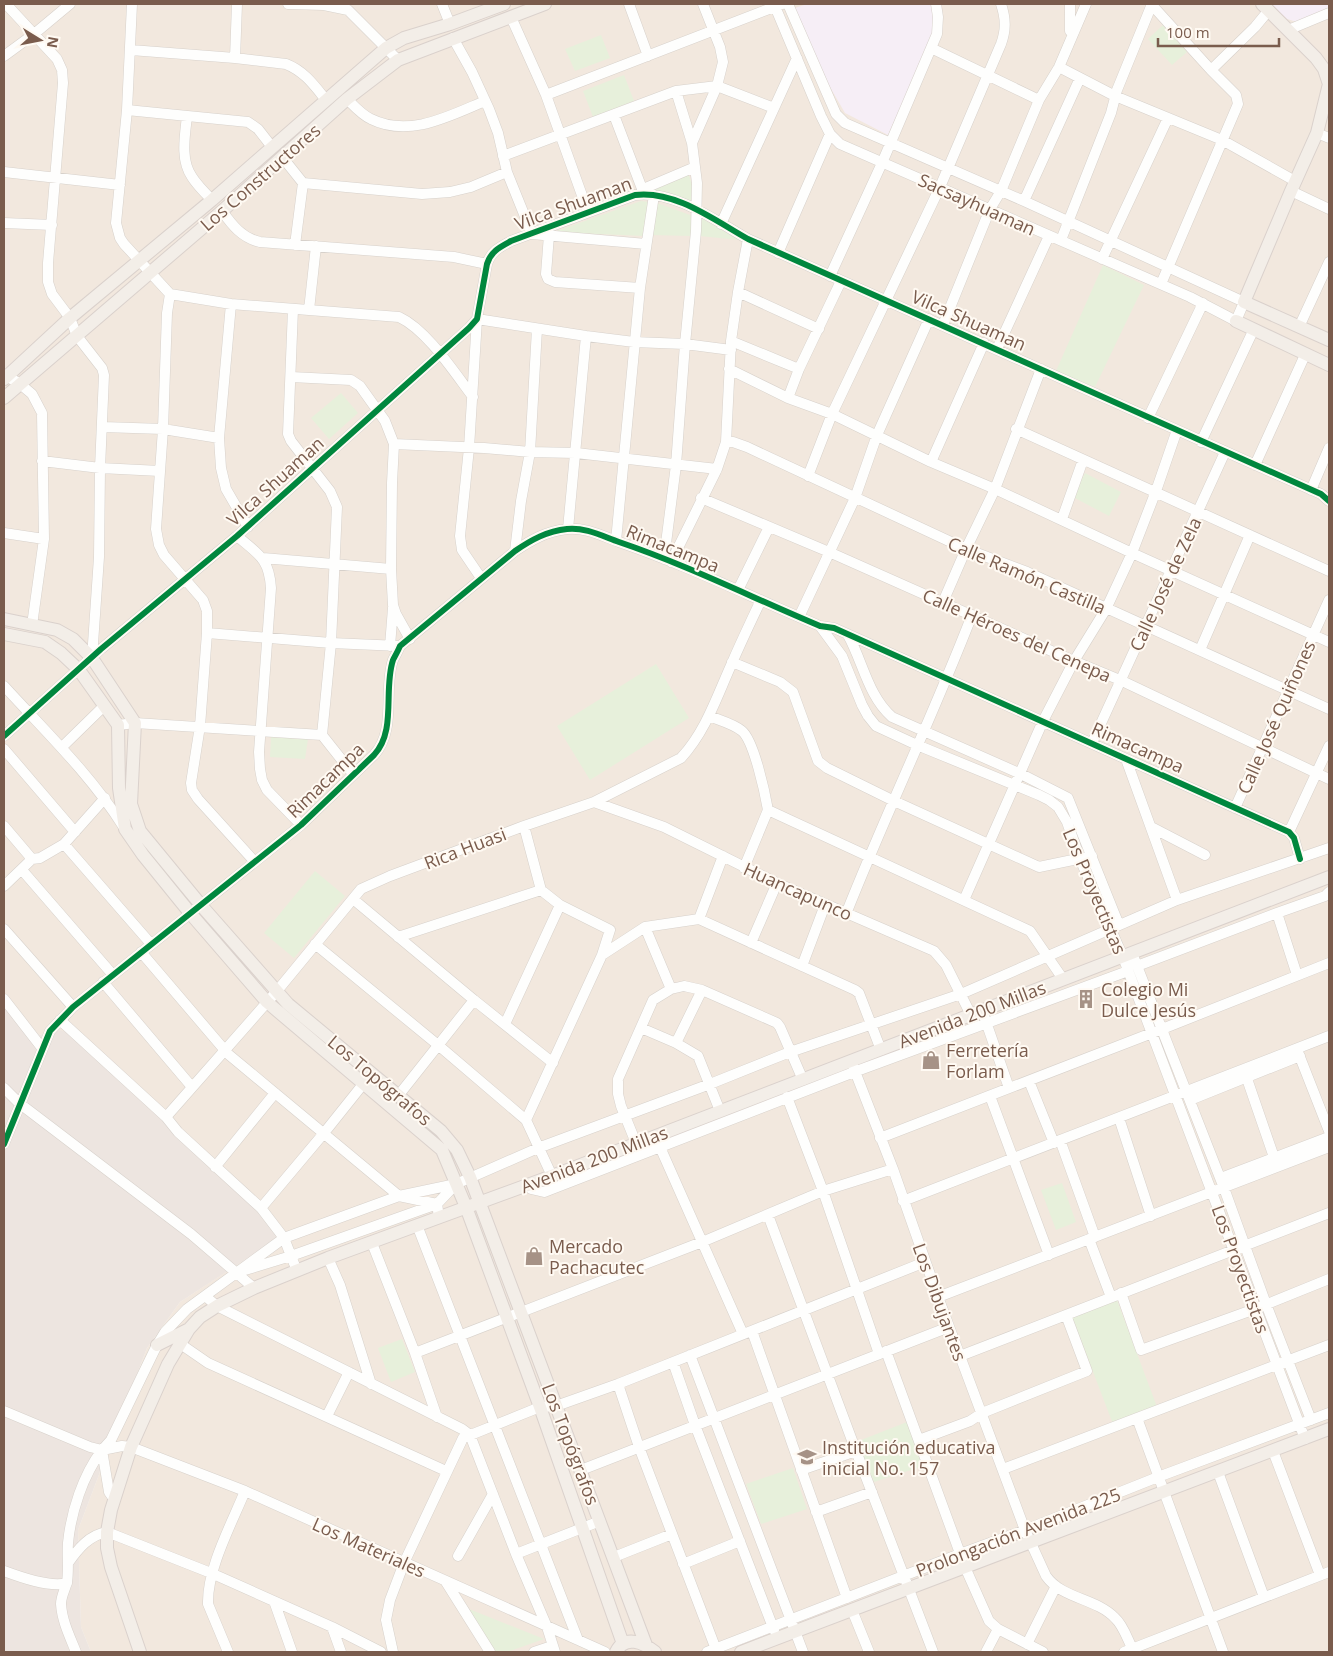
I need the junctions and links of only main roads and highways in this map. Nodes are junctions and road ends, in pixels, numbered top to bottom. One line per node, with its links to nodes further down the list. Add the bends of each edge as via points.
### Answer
1 (504, 4): 7 (main road, Los Constructores, via 404,38 386,48)
2 (545, 4): 8 (main road, Los Constructores, via 398,60 347,99 222,212)
3 (1266, 7): 5 (main road, via 1324,69 1329,84 1317,133 1244,302)
4 (1236, 321): 6 (main road)
5 (1329, 340)
6 (1329, 365)
7 (4, 377)
8 (4, 398)
9 (4, 619): 12 (main road, Los Topógrafos, via 58,630 73,639 92,658 136,723 131,798 133,814 140,831)
10 (4, 634): 12 (main road, Los Topógrafos, via 45,642 61,653 79,670 118,725 118,788 125,829 143,855)
11 (1329, 877): 13 (main road, Avenida 200 Millas, via 1063,979 980,1016 881,1050 852,1067 803,1080)
12 (195, 908): 13 (main road, Los Topógrafos, via 288,1004 451,1142 470,1177); 14 (main road, Los Topógrafos, via 267,1002 442,1150)
13 (478, 1203): 14 (main road, Avenida 200 Millas); 19 (main road, Los Topógrafos)
14 (466, 1207): 15 (main road, Avenida 200 Millas, via 254,1288 217,1306 200,1317); 18 (main road, Los Topógrafos, via 583,1528)
15 (190, 1329): 16 (main road); 20 (main road, Avenida 200 Millas, via 168,1364 131,1448 107,1532 111,1567)
16 (157, 1345)
17 (1329, 1432): 21 (main road, Prolongación Avenida 225, via 852,1610 775,1632)
18 (620, 1648): 19 (main road, via 638,1642)
19 (651, 1649)
20 (140, 1652)
21 (740, 1652)

